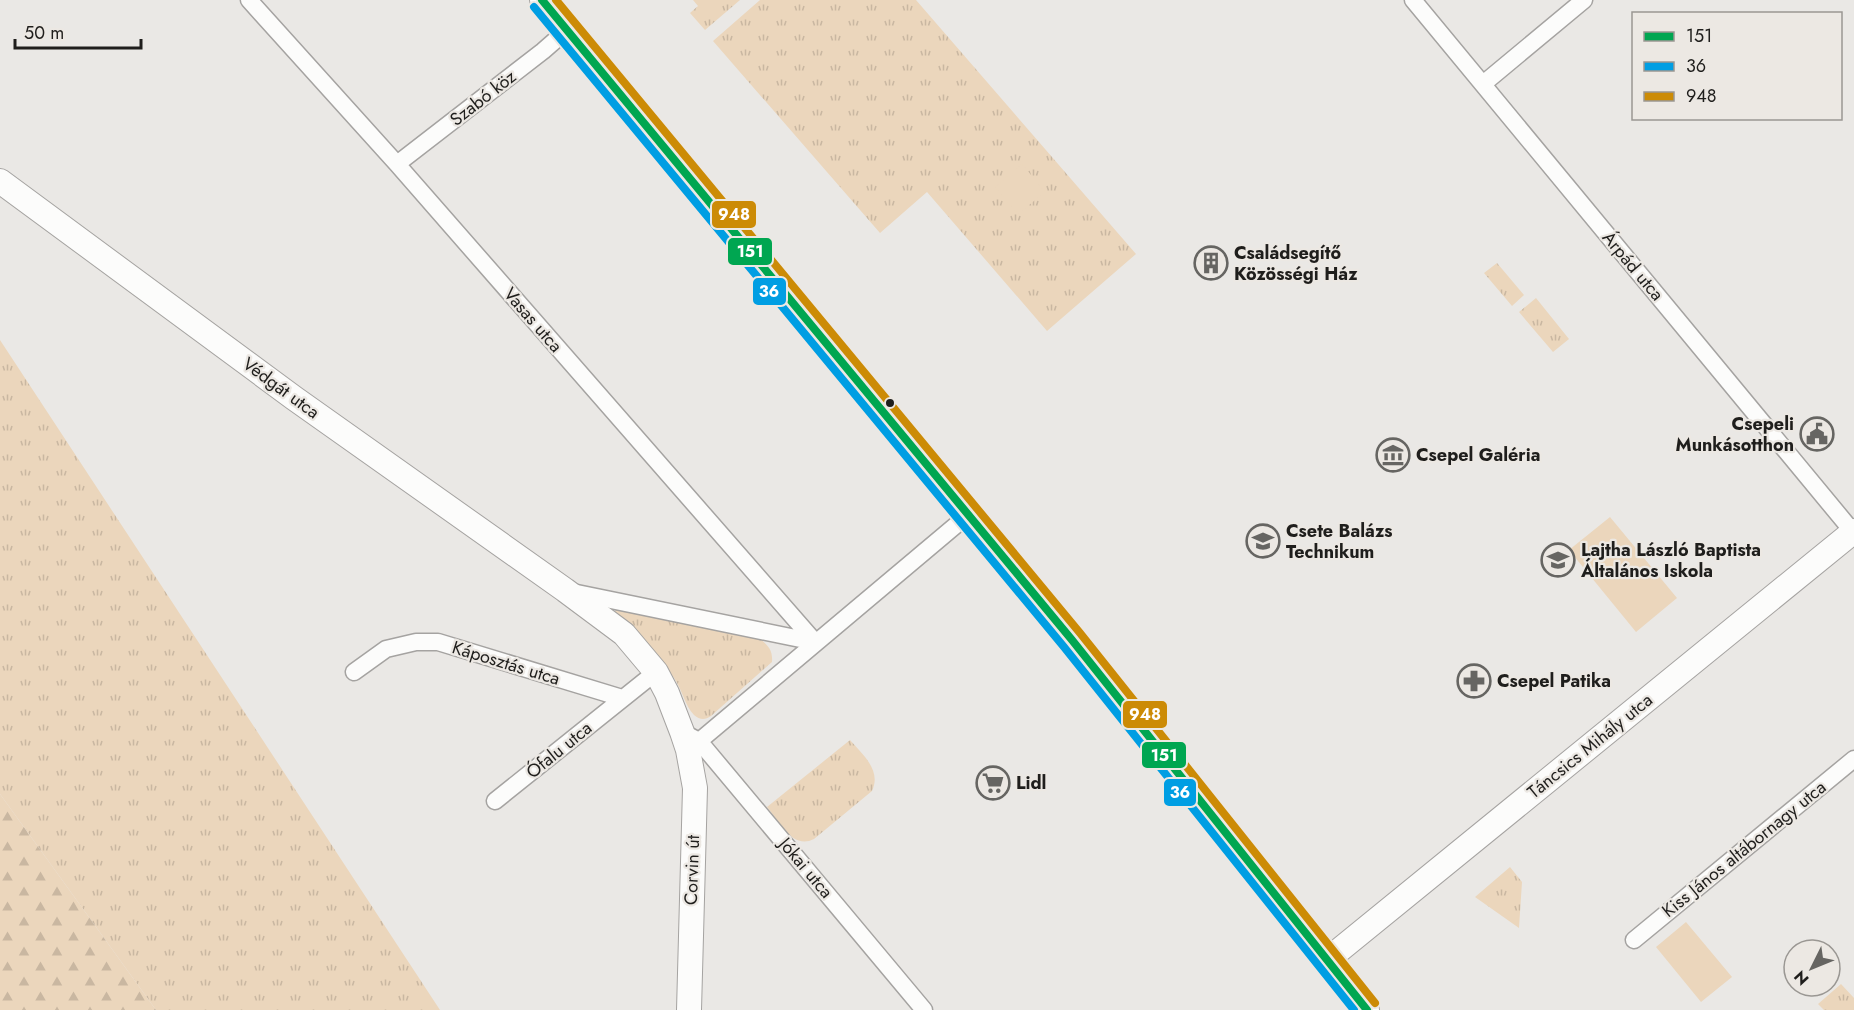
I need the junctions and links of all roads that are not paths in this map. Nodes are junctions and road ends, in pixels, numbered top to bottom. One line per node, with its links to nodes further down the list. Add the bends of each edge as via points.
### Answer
1 (249, 0): 7 (street, Vasas utca)
2 (542, 0): 5 (street)
3 (1413, 0): 6 (street, Árpád utca)
4 (1584, 0): 6 (street)
5 (567, 30): 7 (street, Szabó köz); 9 (street)
6 (1483, 84): 10 (street, Árpád utca)
7 (397, 164): 12 (street, Vasas utca)
8 (0, 181): 11 (street, Védgát utca, via 294,398)
9 (968, 515): 12 (street); 20 (street)
10 (1854, 531): 20 (street, Táncsics Mihály utca)
11 (565, 590): 12 (street, Védgát utca); 14 (street, Védgát utca, via 624,634)
12 (815, 642): 16 (street)
13 (354, 672): 15 (street, Káposztás utca, via 386,649 438,642)
14 (656, 672): 15 (street); 16 (street, Védgát utca)
15 (622, 698): 18 (street, Ófalu utca)
16 (690, 741): 21 (street, Corvin út, via 695,788); 22 (street, Jókai utca)
17 (1854, 759): 19 (street, Kiss János altábornagy utca)
18 (495, 801)
19 (1634, 940)
20 (1326, 961): 23 (street)
21 (690, 1010)
22 (924, 1010)
23 (1367, 1010)

